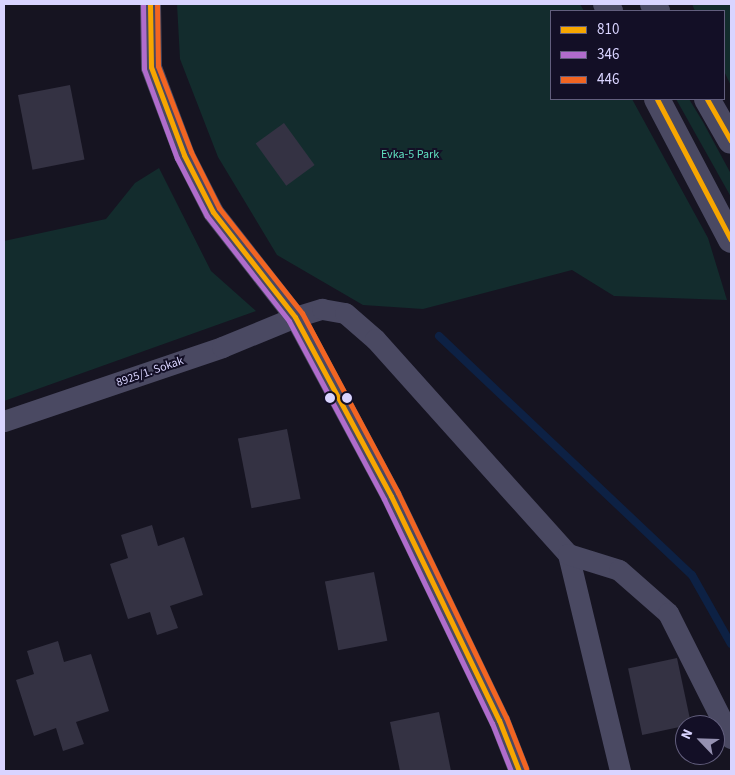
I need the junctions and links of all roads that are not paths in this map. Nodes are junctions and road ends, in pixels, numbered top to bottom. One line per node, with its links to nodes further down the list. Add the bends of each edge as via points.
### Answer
1 (150, 4): 6 (street, via 151,67 184,155 213,212)
2 (658, 100): 5 (street)
3 (708, 100): 4 (street)
4 (731, 141)
5 (731, 240)
6 (295, 317): 7 (street, 8925/1. Sokak, via 204,354); 8 (street, 8925/1. Sokak, via 322,309 345,314 375,339); 10 (street, via 391,496 499,720)
7 (4, 421)
8 (568, 554): 9 (street, via 619,570 668,613); 11 (street)
9 (731, 738)
10 (519, 771)
11 (620, 771)

